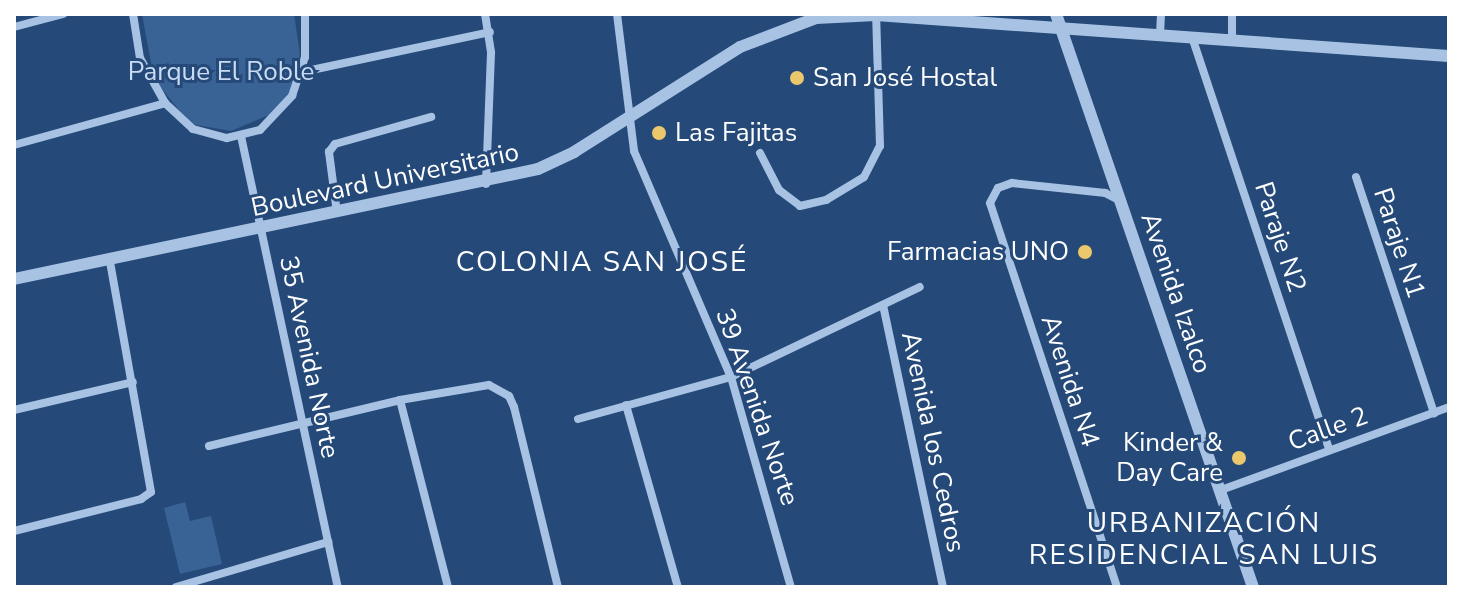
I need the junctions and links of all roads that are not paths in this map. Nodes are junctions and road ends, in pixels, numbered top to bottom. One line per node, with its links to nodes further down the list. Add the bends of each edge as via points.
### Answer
1 (63, 14): 10 (street)
2 (133, 14): 18 (street, via 140,58)
3 (305, 14): 17 (street)
4 (485, 14): 12 (street)
5 (617, 14): 20 (street, 39 Avenida Norte)
6 (876, 14): 11 (street, Boulevard Universitario); 20 (street, Boulevard Universitario, via 816,18 766,35); 23 (street, via 880,146 864,177 826,200 800,206 779,190)
7 (1056, 14): 11 (street, Avenida Izalco)
8 (1161, 14): 13 (street)
9 (1232, 14): 15 (street)
10 (14, 27)
11 (1061, 28): 13 (street, Boulevard Universitario); 26 (street, Avenida Izalco)
12 (490, 32): 17 (street); 25 (street)
13 (1160, 34): 14 (street, Boulevard Universitario)
14 (1192, 37): 15 (street, Boulevard Universitario); 43 (street, Paraje N2)
15 (1232, 40): 16 (street, Boulevard Universitario)
16 (1449, 56)
17 (302, 72): 21 (street, via 274,119)
18 (165, 103): 21 (street, via 193,129 210,136); 22 (street)
19 (431, 117): 27 (street, via 335,144 329,152)
20 (627, 118): 25 (street, Boulevard Universitario, via 561,159); 33 (street, 39 Avenida Norte, via 634,151)
21 (241, 136): 28 (street, 35 Avenida Norte)
22 (14, 145)
23 (760, 153)
24 (1356, 177): 39 (street, Paraje N1)
25 (486, 184): 27 (street, Boulevard Universitario)
26 (1122, 201): 44 (street, Avenida Izalco); 54 (street, Avenida N4, via 1105,193 1012,183 998,188 990,203)
27 (337, 214): 28 (street, Boulevard Universitario)
28 (261, 230): 29 (street, Boulevard Universitario); 41 (street, 35 Avenida Norte)
29 (110, 261): 30 (street, Boulevard Universitario); 34 (street)
30 (14, 279)
31 (920, 287): 32 (street)
32 (883, 305): 33 (street); 53 (street, Avenida los Cedros)
33 (731, 377): 36 (street); 52 (street, 39 Avenida Norte)
34 (133, 382): 38 (street); 45 (street, via 151,492)
35 (400, 400): 41 (street); 49 (street); 50 (street, via 477,384 500,390 514,407)
36 (626, 405): 40 (street); 51 (street)
37 (1449, 407): 39 (street, Calle 2)
38 (14, 410)
39 (1434, 413): 43 (street, Calle 2)
40 (578, 419)
41 (303, 424): 42 (street); 46 (street, 35 Avenida Norte)
42 (209, 446)
43 (1329, 450): 44 (street, Calle 2)
44 (1221, 490): 55 (street, Avenida Izalco)
45 (14, 531)
46 (328, 542): 47 (street); 48 (street, 35 Avenida Norte)
47 (176, 587)
48 (338, 587)
49 (448, 587)
50 (558, 587)
51 (678, 587)
52 (791, 587)
53 (943, 587)
54 (1117, 587)
55 (1253, 587)

